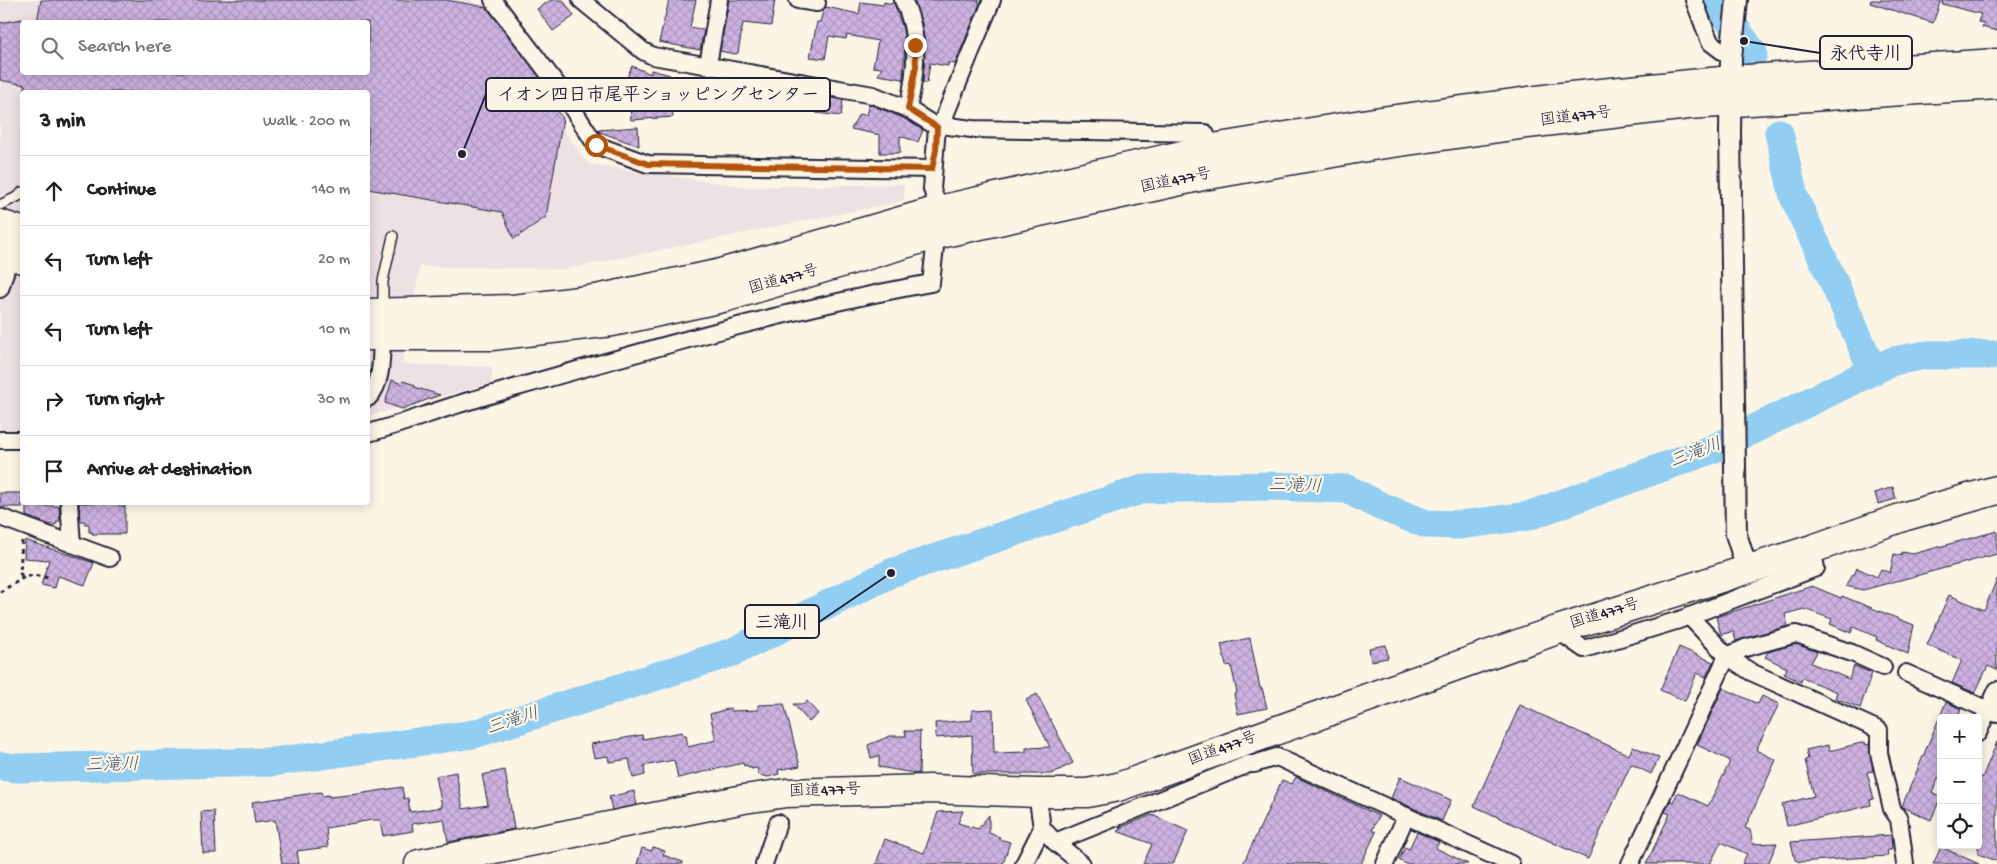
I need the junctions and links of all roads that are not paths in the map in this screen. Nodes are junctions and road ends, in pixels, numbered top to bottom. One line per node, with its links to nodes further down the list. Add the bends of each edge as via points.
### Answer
1 (493, 0): 17 (street, via 558,86 596,145 648,164)
2 (581, 0): 11 (street, via 643,51 653,56)
3 (719, 0): 11 (street)
4 (798, 0): 9 (street)
5 (903, 0): 14 (street, via 913,31 916,55)
6 (992, 0): 15 (street)
7 (1694, 0): 12 (street, via 1710,42)
8 (1737, 0): 12 (street)
9 (816, 3)
10 (1997, 63): 12 (highway, 国道477号)
11 (708, 65): 14 (street, via 873,95)
12 (1731, 73): 13 (highway, 国道477号); 16 (highway, 国道477号, via 1381,121); 20 (highway, 国道477号, via 1688,105 1372,146); 37 (street, via 1736,534)
13 (1997, 85)
14 (908, 109): 15 (street)
15 (939, 126): 16 (street, via 1205,133); 17 (street)
16 (1213, 148): 20 (highway, 国道477号)
17 (932, 169): 20 (street)
18 (20, 194): 19 (lane)
19 (0, 206)
20 (937, 223): 26 (highway, 国道477号, via 727,297 612,322 492,336); 28 (street, via 931,283 836,301 675,343 468,401)
21 (0, 224): 22 (highway)
22 (20, 230)
23 (393, 236): 26 (lane)
24 (11, 256): 25 (street)
25 (0, 289)
26 (375, 325): 27 (street, via 379,378)
27 (370, 395)
28 (370, 432)
29 (0, 440): 30 (street)
30 (20, 440)
31 (1997, 490): 35 (highway, 国道477号, via 1906,516)
32 (69, 505): 34 (street)
33 (0, 517): 34 (street)
34 (72, 544): 36 (street)
35 (1812, 549): 37 (highway, 国道477号); 38 (street, via 1816,568)
36 (110, 558)
37 (1747, 570): 39 (highway, 国道477号)
38 (1690, 616): 39 (street, via 1584,649); 40 (street)
39 (1557, 630): 46 (highway, 国道477号, via 1118,787 1087,793)
40 (1727, 656): 41 (street, via 1796,634); 57 (street); 58 (street, via 1751,672 1879,730 1879,754 1892,809 1898,819)
41 (1883, 667)
42 (1906, 674): 44 (street)
43 (1997, 690): 44 (street)
44 (1992, 712): 45 (street)
45 (1982, 727)
46 (1037, 793): 49 (street); 51 (highway, 国道477号, via 930,789 786,793)
47 (1406, 816): 50 (street, via 1277,757 1249,764); 55 (street); 56 (street)
48 (778, 824): 52 (street)
49 (1042, 828): 50 (street); 53 (street)
50 (1055, 842): 54 (street)
51 (428, 863)
52 (764, 864)
53 (1024, 864)
54 (1082, 864)
55 (1384, 864)
56 (1511, 864)
57 (1630, 864)
58 (1905, 864)

